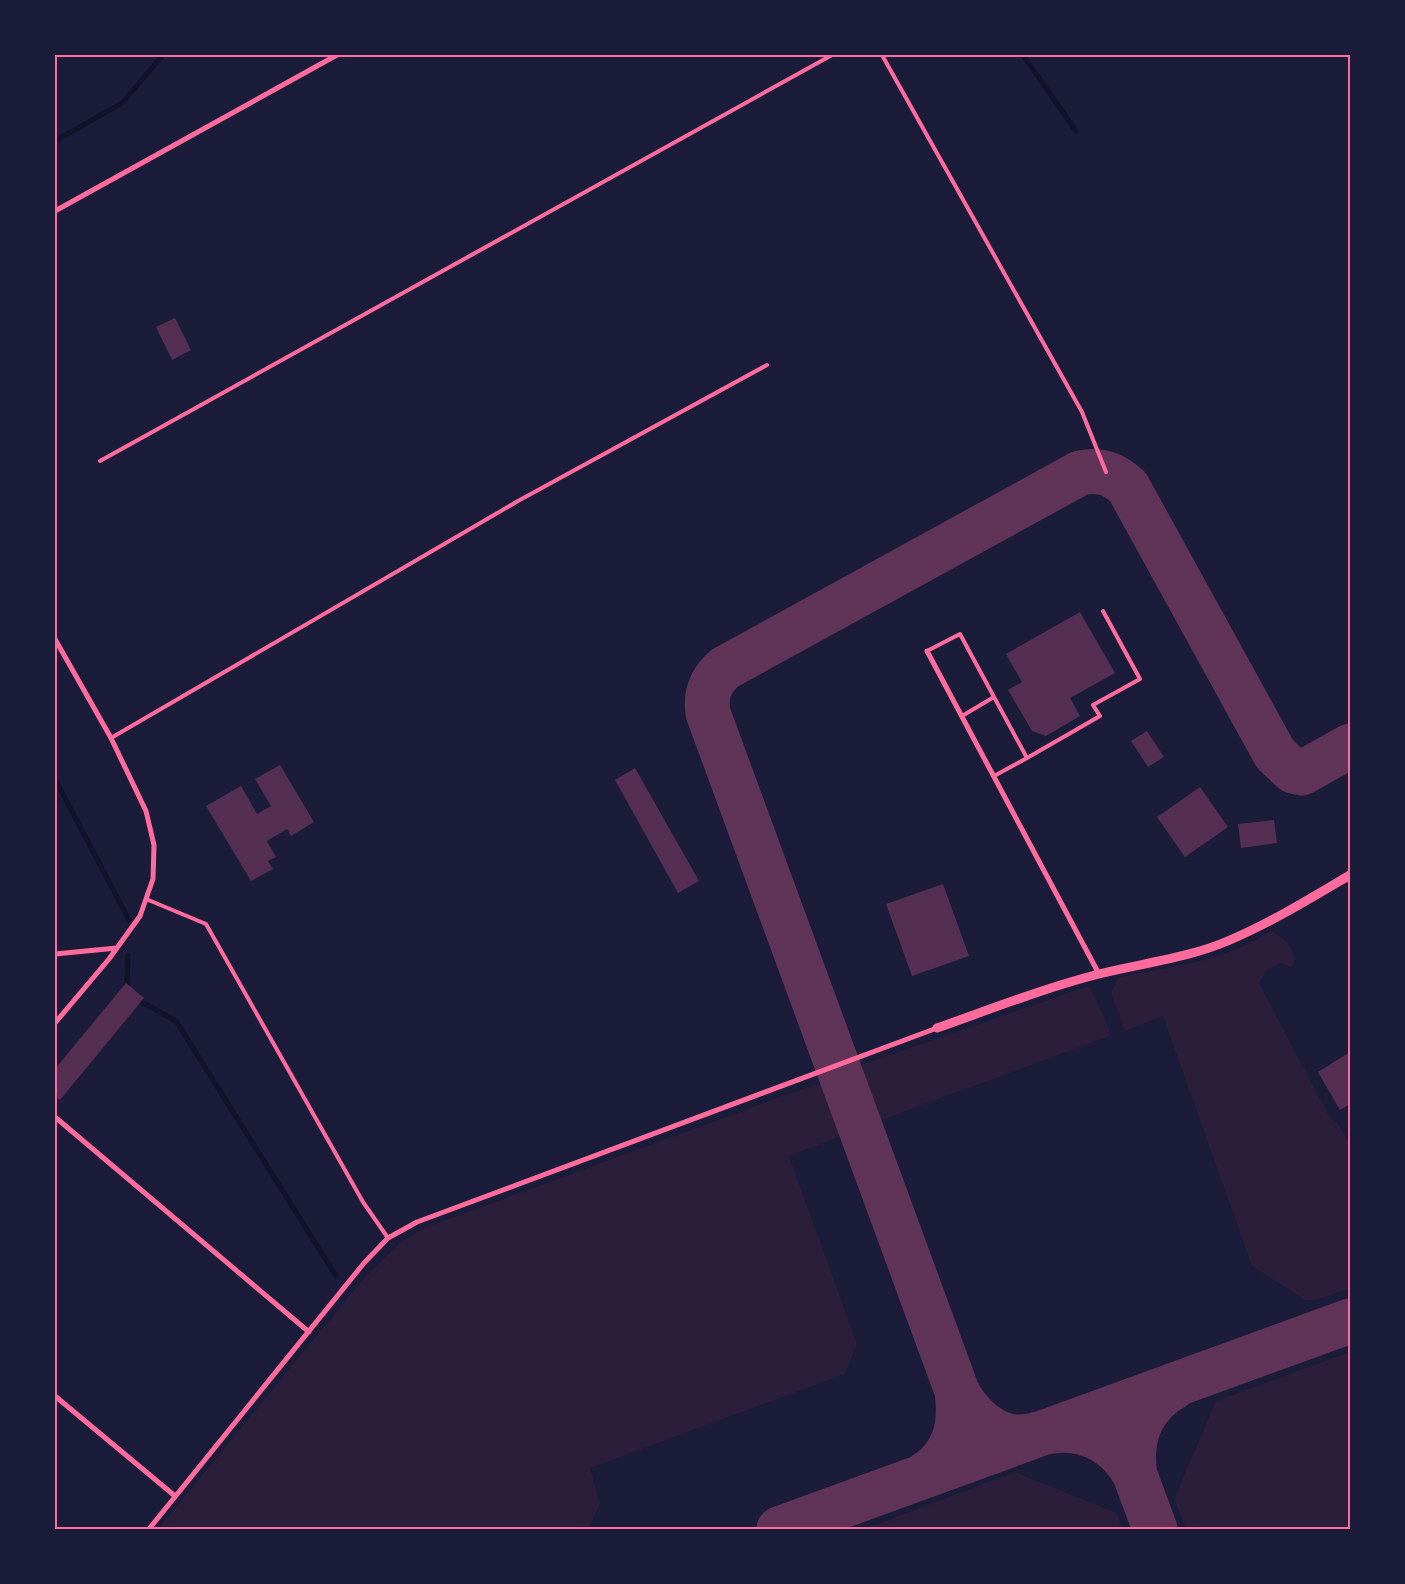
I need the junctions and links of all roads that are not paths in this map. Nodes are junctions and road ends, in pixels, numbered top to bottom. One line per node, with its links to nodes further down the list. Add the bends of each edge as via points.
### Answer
1 (337, 55): 4 (street)
2 (832, 55): 5 (lane); 7 (lane)
3 (882, 55): 8 (lane, via 1082,412)
4 (55, 211)
5 (438, 274)
6 (767, 365): 15 (lane, via 518,501)
7 (100, 461)
8 (1106, 472)
9 (1103, 611): 16 (lane, via 1140,679 1093,704 1100,716)
10 (55, 639): 11 (street)
11 (57, 648): 15 (street)
12 (927, 651): 13 (lane, via 960,634); 14 (street)
13 (994, 697): 14 (lane); 16 (lane)
14 (962, 716): 17 (street)
15 (111, 738): 19 (street, via 146,811 152,837 153,879)
16 (1027, 758): 17 (lane)
17 (994, 776): 22 (street)
18 (1350, 875): 22 (street, via 1230,940 1195,953)
19 (146, 899): 20 (street, via 140,916); 26 (lane, via 206,924 363,1202)
20 (117, 948): 21 (street); 23 (street)
21 (55, 954)
22 (1099, 974): 24 (street, via 1027,995)
23 (55, 1023)
24 (937, 1028): 26 (street, via 417,1222)
25 (55, 1117): 27 (street)
26 (388, 1238): 27 (street)
27 (309, 1332): 29 (street)
28 (55, 1396): 29 (street)
29 (175, 1496): 30 (street)
30 (149, 1529)

